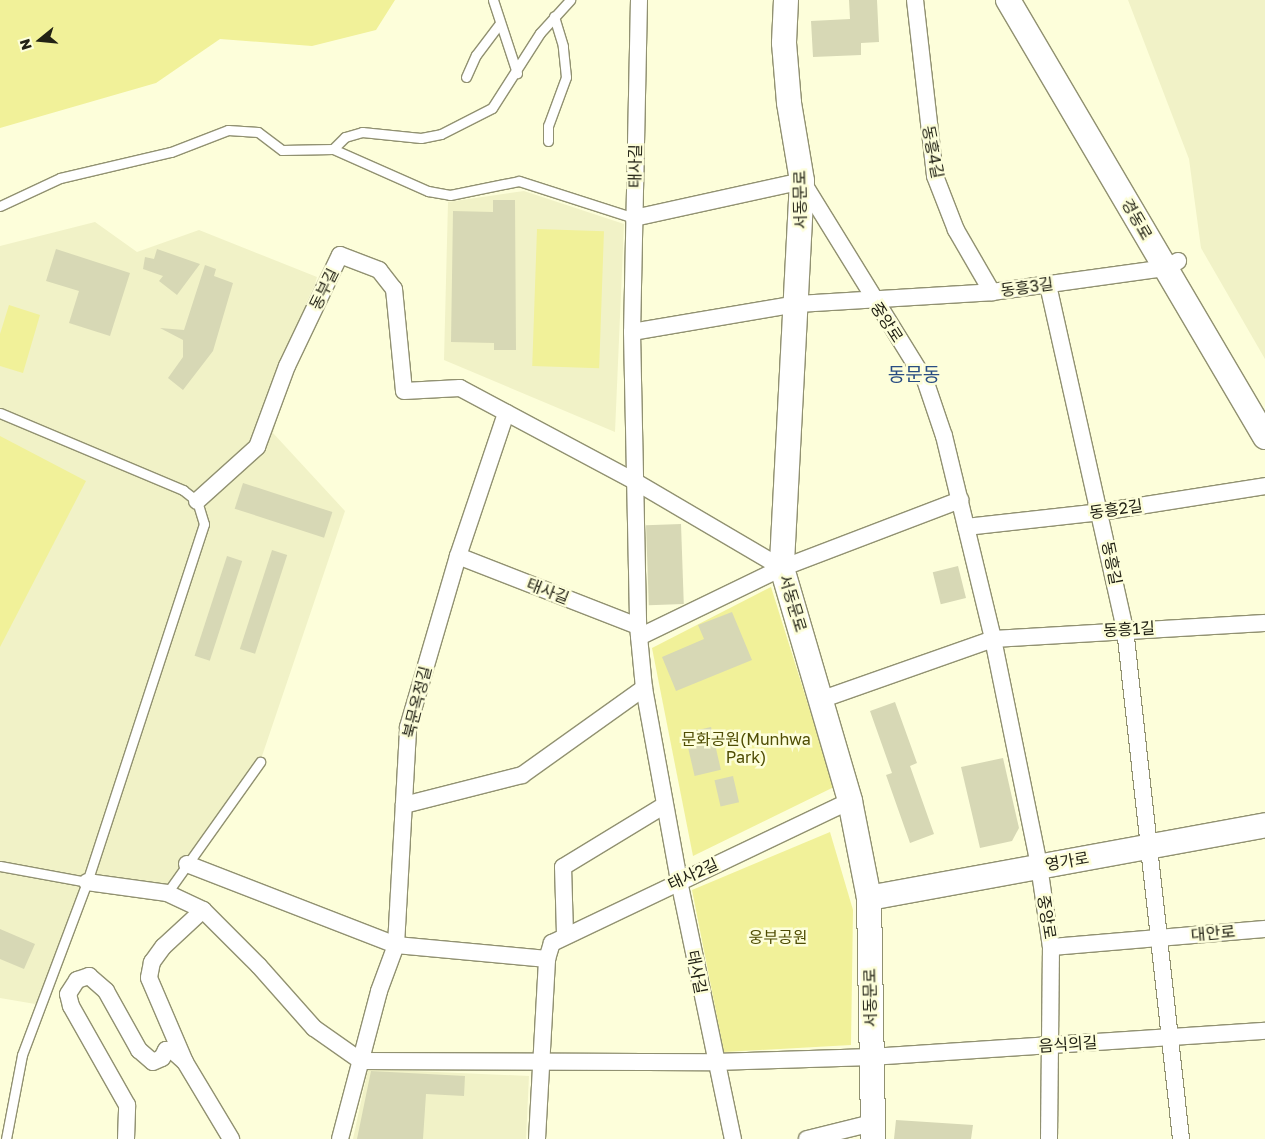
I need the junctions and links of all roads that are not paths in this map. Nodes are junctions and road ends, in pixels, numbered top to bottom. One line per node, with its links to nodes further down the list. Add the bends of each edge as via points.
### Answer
1 (493, 0): 9 (lane)
2 (570, 0): 8 (lane)
3 (639, 0): 16 (street, 태사길)
4 (786, 0): 14 (street, 서동문로, via 784,43 789,103)
5 (915, 0): 19 (street, 동흥4길, via 935,176 956,230)
6 (1008, 0): 17 (street, 경동로)
7 (1024, 0): 17 (street, 경동로)
8 (554, 16): 10 (lane); 12 (lane, via 563,46 566,77 548,126)
9 (499, 26): 10 (lane); 11 (lane, via 476,54)
10 (517, 73): 13 (lane, via 492,108 441,134 421,138 362,132 345,137)
11 (466, 76)
12 (548, 141)
13 (333, 149): 15 (lane, via 282,150 258,132 228,130 171,152 60,178); 16 (lane, via 428,191 450,195 519,181)
14 (802, 182): 16 (street); 20 (street, 중앙로); 21 (street, 서동문로)
15 (0, 206)
16 (634, 218): 22 (street, 태사길)
17 (1172, 264): 18 (street, 동흥3길); 23 (street, 경동로); 26 (street, 경동로)
18 (1048, 285): 19 (street, 동흥3길); 31 (street, 동흥길)
19 (992, 292): 20 (street, 동흥3길)
20 (875, 302): 21 (street, 동흥3길); 29 (street, 중앙로, via 925,380 944,436)
21 (798, 304): 22 (street); 34 (street, 서동문로)
22 (632, 332): 27 (street, 태사길)
23 (1265, 408)
24 (0, 413): 30 (lane, via 183,490)
25 (506, 413): 27 (street); 30 (street, 동부길, via 460,388 404,391 394,290 379,270 340,256 286,366 257,447); 33 (street, 북문옥정길)
26 (1265, 437)
27 (634, 481): 34 (street); 37 (street, 태사길)
28 (1265, 486): 31 (street, 동흥2길)
29 (960, 500): 32 (street, 중앙로); 34 (street)
30 (197, 501): 51 (lane, via 204,524)
31 (1101, 512): 32 (street, 동흥2길); 36 (street, 동흥길)
32 (966, 527): 38 (street, 중앙로)
33 (458, 556): 37 (street, 태사길); 43 (street, 북문옥정길, via 408,728)
34 (782, 568): 37 (street); 40 (street, 서동문로)
35 (1265, 623): 36 (street, 동흥1길)
36 (1125, 629): 38 (street, 동흥1길); 46 (street, 동흥길)
37 (638, 632): 39 (street, 태사길)
38 (993, 639): 40 (street); 49 (street, 중앙로)
39 (644, 688): 43 (street, via 522,775); 44 (street, 태사길)
40 (823, 699): 42 (street, 서동문로)
41 (260, 762): 47 (lane)
42 (850, 801): 50 (street, 태사2길); 53 (street, 서동문로)
43 (404, 805): 58 (street, 북문옥정길)
44 (665, 805): 50 (street, 태사길); 56 (street, via 563,868)
45 (1265, 825): 46 (street, 영가로)
46 (1151, 846): 49 (street, 영가로); 57 (street, 동흥길)
47 (187, 864): 52 (lane); 58 (street)
48 (0, 866): 51 (lane)
49 (1039, 866): 53 (street, 영가로); 59 (street, 중앙로)
50 (679, 881): 56 (street, 태사2길); 68 (street, 태사길)
51 (87, 882): 52 (street); 71 (lane, via 22,1055)
52 (167, 893): 54 (street)
53 (868, 898): 64 (street, 서동문로)
54 (203, 910): 65 (street, via 314,1028); 66 (street, via 163,947 152,962 149,978)
55 (1265, 929): 57 (street, 대안로)
56 (565, 934): 60 (street, 태사2길, via 552,943)
57 (1160, 937): 59 (street, 대안로); 62 (street, 동흥길)
58 (396, 945): 60 (street); 65 (street, 북문옥정길)
59 (1051, 947): 63 (street, 중앙로)
60 (547, 959): 67 (street, 태사2길)
61 (1265, 1031): 62 (street, 음식의길)
62 (1170, 1037): 63 (street, 음식의길); 78 (street, 동흥길)
63 (1051, 1045): 64 (street, 음식의길); 77 (street, 중앙로)
64 (871, 1057): 68 (street, 음식의길); 69 (street, 서동문로)
65 (361, 1061): 67 (street); 73 (street, 북문옥정길)
66 (185, 1062): 70 (street); 72 (street, via 174,1052 166,1050 162,1058 153,1062 139,1050 106,991 89,976 77,980 68,994 71,1006 127,1105)
67 (542, 1062): 68 (street, 음식의길); 74 (street, 태사2길)
68 (715, 1062): 75 (street, 태사길)
69 (872, 1131): 76 (street)
70 (227, 1136)
71 (6, 1139)
72 (126, 1139)
73 (340, 1139)
74 (537, 1139)
75 (733, 1139)
76 (807, 1139)
77 (1050, 1139)
78 (1181, 1139)

